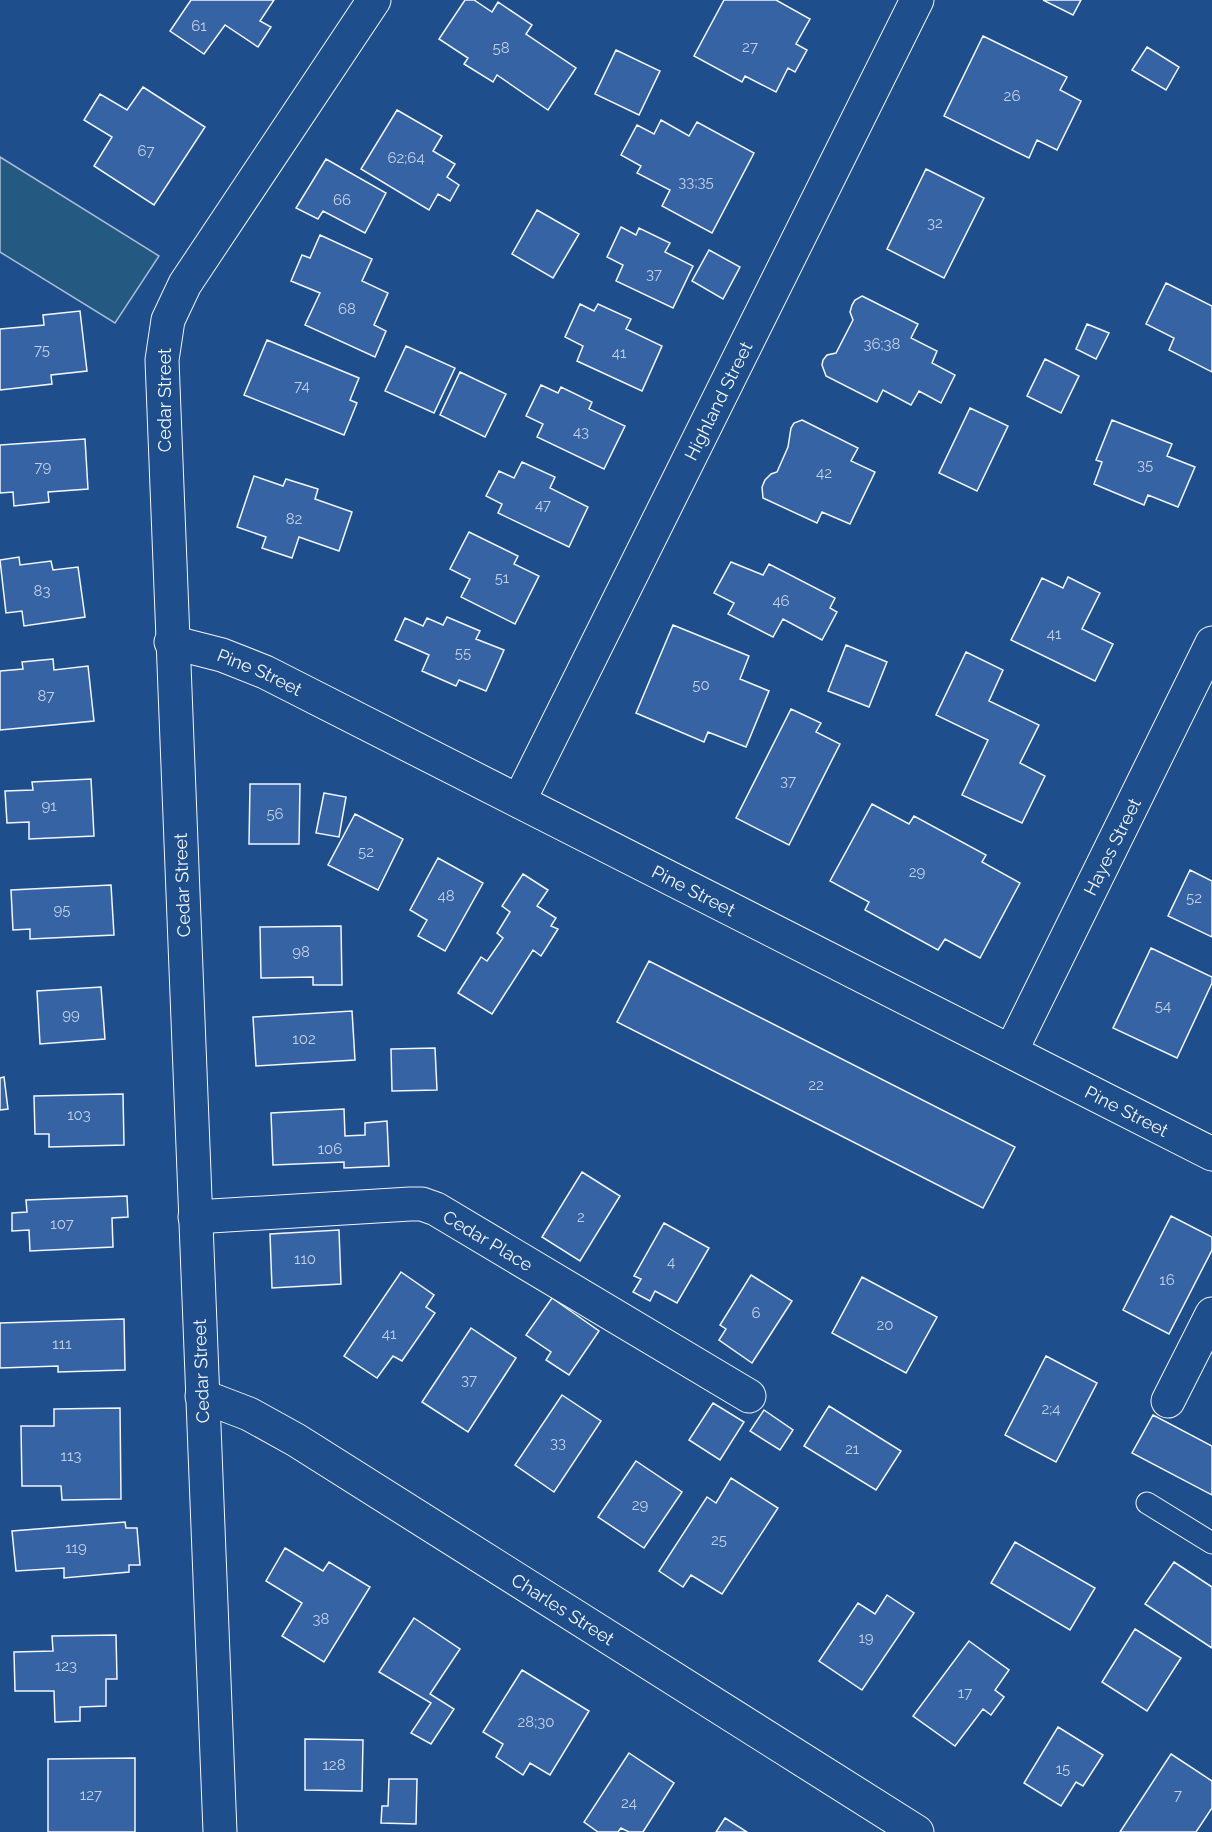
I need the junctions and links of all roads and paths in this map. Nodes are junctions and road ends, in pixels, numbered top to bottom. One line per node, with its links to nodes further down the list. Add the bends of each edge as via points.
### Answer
1 (374, 0): 3 (street, Cedar Street, via 184,284 168,320 161,381)
2 (917, 0): 5 (street, Highland Street)
3 (171, 642): 5 (street, Pine Street, via 265,672); 8 (street, Cedar Street)
4 (1212, 643): 6 (street, Hayes Street)
5 (519, 801): 6 (street, Pine Street)
6 (1011, 1051): 7 (street, Pine Street)
7 (1212, 1154)
8 (195, 1217): 10 (street, Cedar Street); 11 (street, Cedar Place, via 422,1204)
9 (1212, 1314): 12 (street)
10 (202, 1396): 15 (street, Cedar Street); 16 (street, Charles Street, via 249,1414 296,1440)
11 (749, 1396)
12 (1168, 1401)
13 (1147, 1503): 14 (lane)
14 (1212, 1543)
15 (220, 1832)
16 (917, 1832)

